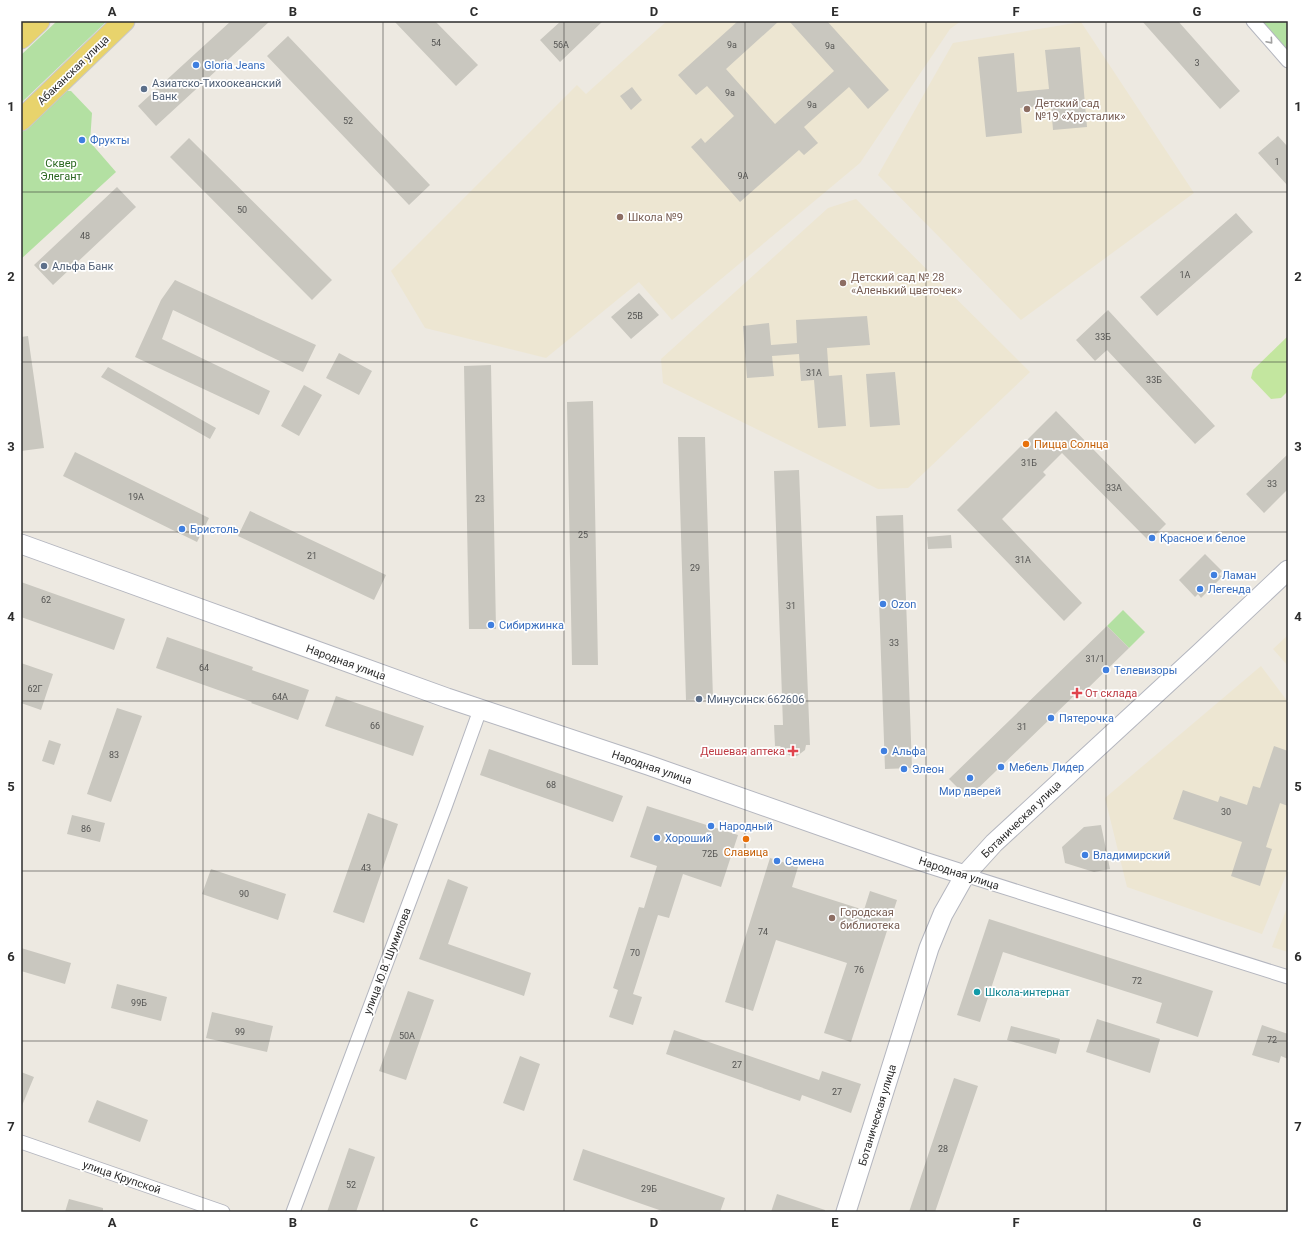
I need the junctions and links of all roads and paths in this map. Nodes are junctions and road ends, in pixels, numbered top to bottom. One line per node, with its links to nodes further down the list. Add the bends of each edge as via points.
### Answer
1 (39, 21): 4 (main road)
2 (124, 21): 6 (main road, Абаканская улица)
3 (1253, 21): 5 (street, one-way to 5)
4 (21, 38)
5 (1288, 61)
6 (21, 120)
7 (21, 544): 9 (street, Народная улица)
8 (1288, 570): 10 (street, Ботаническая улица, via 994,843)
9 (480, 710): 10 (street, Народная улица, via 648,765); 14 (street, улица Ю.В. Шумилова)
10 (965, 875): 11 (street, Народная улица); 15 (street, Ботаническая улица, via 943,914 929,948)
11 (1288, 977)
12 (21, 1142): 13 (street, улица Крупской)
13 (223, 1212)
14 (293, 1212)
15 (846, 1212)

